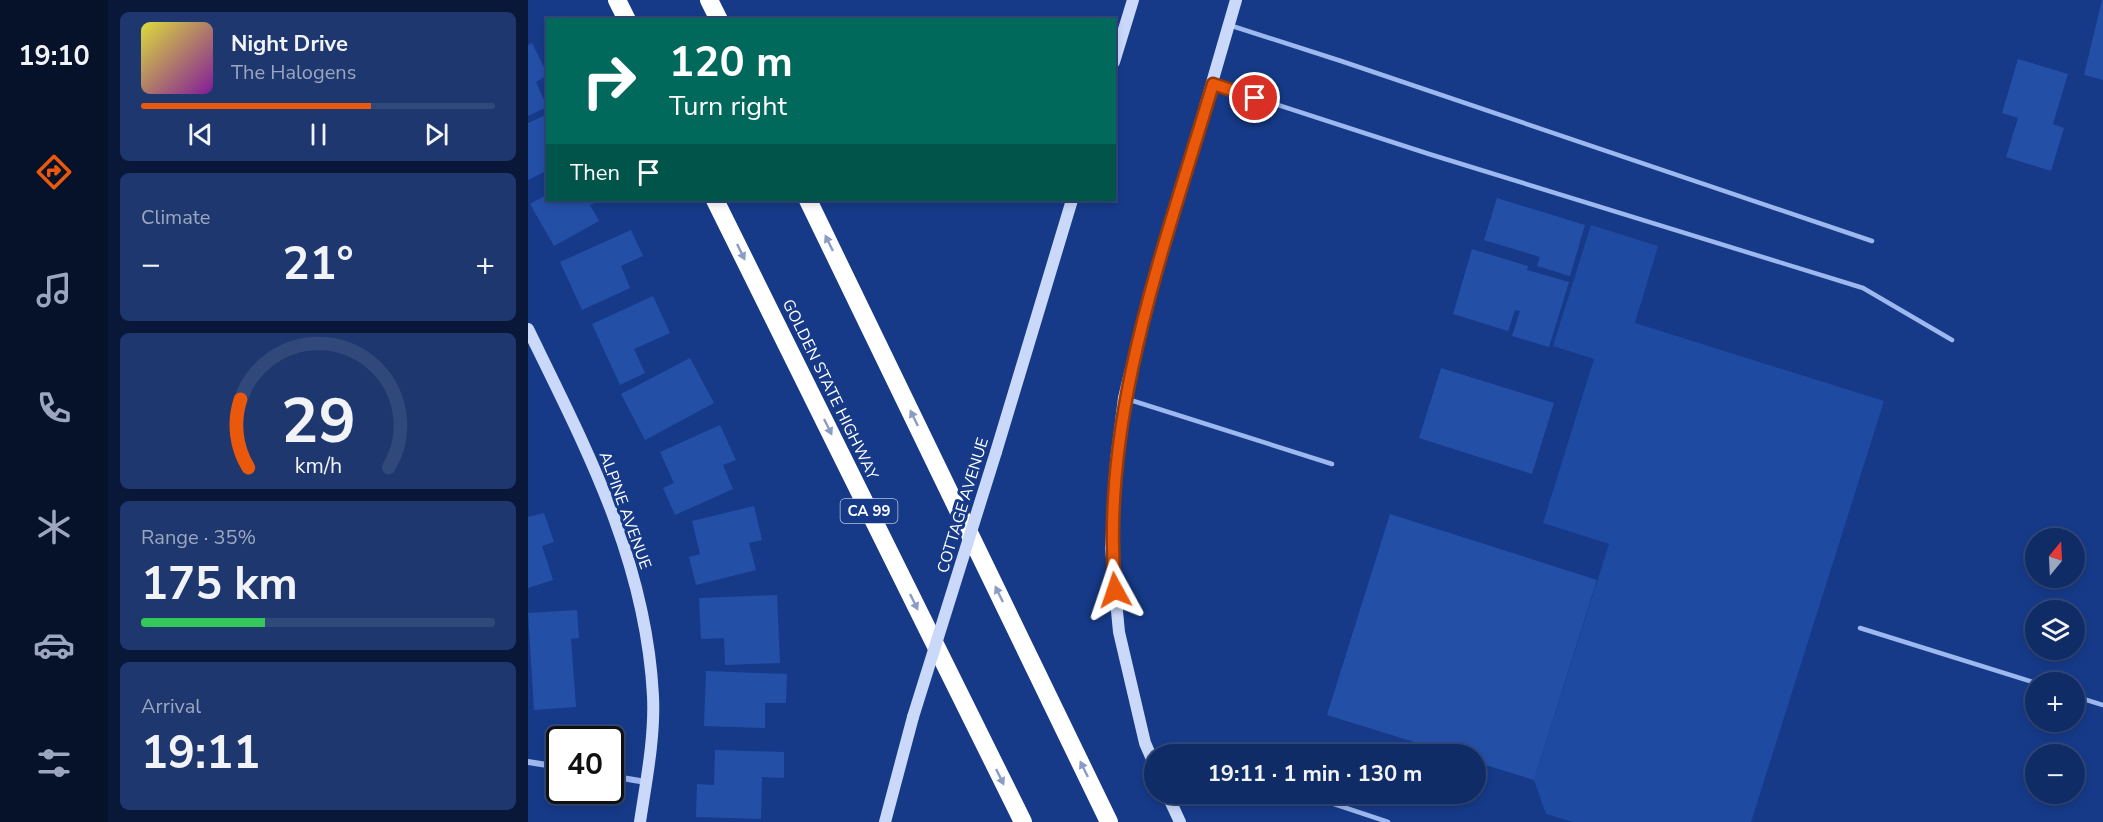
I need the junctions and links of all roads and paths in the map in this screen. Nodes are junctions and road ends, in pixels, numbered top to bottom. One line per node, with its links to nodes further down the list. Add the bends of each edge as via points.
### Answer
1 (617, 0): 5 (highway)
2 (709, 0): 6 (highway)
3 (1133, 0): 8 (street)
4 (1236, 0): 7 (street)
5 (626, 18)
6 (718, 18)
7 (1229, 25): 9 (street); 13 (lane)
8 (1116, 55)
9 (1213, 84): 15 (lane, via 1863,288); 16 (street, via 1141,327)
10 (715, 201): 31 (highway, GOLDEN STATE HIGHWAY / CA 99, one-way to 31)
11 (808, 201): 32 (highway, one-way to 11)
12 (1072, 201): 30 (street, COTTAGE AVENUE, bridge, via 913,717)
13 (1872, 241)
14 (528, 329): 26 (street, ALPINE AVENUE, via 598,474 628,551 646,624 653,698)
15 (1952, 340)
16 (1124, 398): 17 (lane); 22 (street, via 1111,548 1119,632)
17 (1332, 464)
18 (1860, 628): 19 (lane)
19 (2025, 680)
20 (2085, 699): 21 (lane)
21 (2103, 705)
22 (1145, 744)
23 (528, 762): 24 (street)
24 (546, 765)
25 (624, 778): 26 (street)
26 (646, 782): 29 (street, ALPINE AVENUE)
27 (1171, 804): 33 (street)
28 (1334, 804): 34 (lane)
29 (639, 822)
30 (885, 822)
31 (1023, 822)
32 (1109, 822)
33 (1180, 822)
34 (1388, 822)

